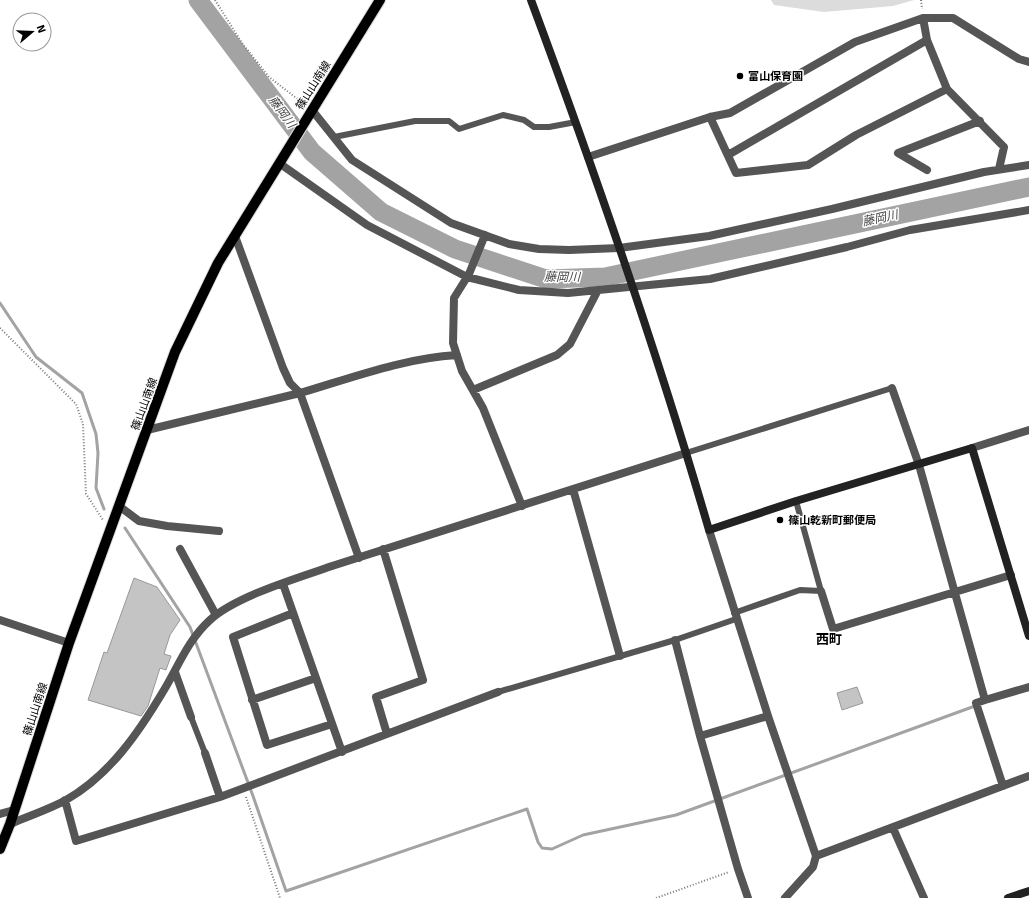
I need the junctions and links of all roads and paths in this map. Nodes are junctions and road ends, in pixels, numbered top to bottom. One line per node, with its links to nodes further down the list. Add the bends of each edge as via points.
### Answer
1 (215, 0): 8 (path, via 242,43 269,77)
2 (380, 0): 8 (main road, 篠山山南線)
3 (530, 0): 11 (street)
4 (922, 18): 5 (street); 6 (street, via 953,18); 9 (street, via 855,42 730,114)
5 (927, 40): 7 (street); 13 (street)
6 (1029, 62)
7 (947, 88): 10 (street); 13 (street, via 856,135 808,165 736,173)
8 (309, 114): 12 (street); 15 (main road, 篠山山南線)
9 (710, 117): 13 (street); 14 (street)
10 (980, 121): 17 (street, via 1004,147); 18 (street, via 898,153)
11 (576, 122): 12 (lane, via 534,127 524,120 503,115 459,129 448,121 415,122); 14 (street)
12 (334, 137): 21 (street, via 352,160 451,223)
13 (728, 155)
14 (588, 157): 22 (street)
15 (279, 163): 20 (main road, 篠山山南線); 23 (street, via 367,225)
16 (1029, 165): 17 (street)
17 (999, 169): 22 (street, via 709,236)
18 (927, 170)
19 (1029, 210): 24 (street, via 910,230 833,251 710,279)
20 (235, 236): 30 (street, via 283,368 290,383); 31 (main road, 篠山山南線, via 218,263 175,352)
21 (484, 238): 22 (street, via 539,249); 23 (street)
22 (620, 252): 24 (street)
23 (468, 276): 25 (street, via 520,290 568,293); 27 (street, via 454,298 453,328)
24 (631, 286): 25 (street); 34 (street)
25 (598, 290): 29 (street, via 570,344 557,355)
26 (0, 328): 41 (path, via 76,404 82,424 86,494)
27 (457, 355): 29 (street, via 462,371); 30 (street, via 441,356 377,371)
28 (892, 388): 34 (lane); 35 (street)
29 (473, 390): 39 (street, via 483,408)
30 (300, 393): 31 (street); 45 (street)
31 (147, 430): 38 (main road, 篠山山南線)
32 (1029, 430): 33 (street)
33 (972, 448): 35 (street); 46 (street)
34 (686, 453): 36 (street); 40 (street)
35 (919, 465): 37 (street); 49 (street)
36 (573, 489): 39 (street); 57 (street)
37 (796, 501): 40 (street); 48 (lane)
38 (120, 506): 41 (main road, 篠山山南線); 42 (street, via 139,521)
39 (522, 506): 44 (street)
40 (709, 530): 52 (street)
41 (110, 531): 56 (main road, 篠山山南線)
42 (219, 531)
43 (180, 549): 51 (street)
44 (382, 550): 45 (street); 67 (street, via 423,680 376,697)
45 (359, 558): 47 (street)
46 (1011, 575): 49 (street); 54 (street)
47 (283, 584): 50 (street); 51 (street, via 224,609)
48 (821, 591): 49 (street, via 833,629); 52 (lane, via 800,590)
49 (954, 591): 63 (street)
50 (293, 613): 59 (street); 62 (street, via 233,637)
51 (216, 615): 58 (street, via 191,640)
52 (735, 616): 55 (lane); 64 (street)
53 (0, 620): 56 (street)
54 (1029, 636)
55 (675, 640): 57 (lane); 68 (street)
56 (70, 643): 76 (main road, 篠山山南線)
57 (620, 656): 61 (lane)
58 (175, 672): 65 (street); 75 (street, via 142,727 128,744 86,787)
59 (316, 678): 62 (street); 66 (street)
60 (1029, 687): 63 (street)
61 (498, 692): 67 (street)
62 (252, 700): 66 (street, via 267,746)
63 (985, 700): 72 (street, via 976,703)
64 (768, 716): 68 (street); 81 (street)
65 (191, 717): 70 (lane)
66 (332, 724): 69 (street)
67 (387, 734): 69 (street)
68 (700, 736): 82 (street)
69 (342, 752): 73 (street)
70 (205, 753): 74 (street)
71 (1029, 776): 72 (street)
72 (1003, 786): 79 (street)
73 (243, 788): 74 (street); 84 (path)
74 (220, 797): 75 (street, via 76,841)
75 (65, 800): 78 (street)
76 (14, 810): 77 (street); 78 (main road, 篠山山南線)
77 (0, 814)
78 (10, 824): 80 (main road, 篠山山南線)
79 (893, 828): 81 (street); 88 (street)
80 (0, 849)
81 (816, 856): 87 (street, via 813,867)
82 (738, 869): 85 (path); 86 (street)
83 (1029, 891): 89 (street)
84 (280, 898)
85 (656, 898)
86 (748, 898)
87 (785, 898)
88 (924, 898)
89 (1008, 898)

